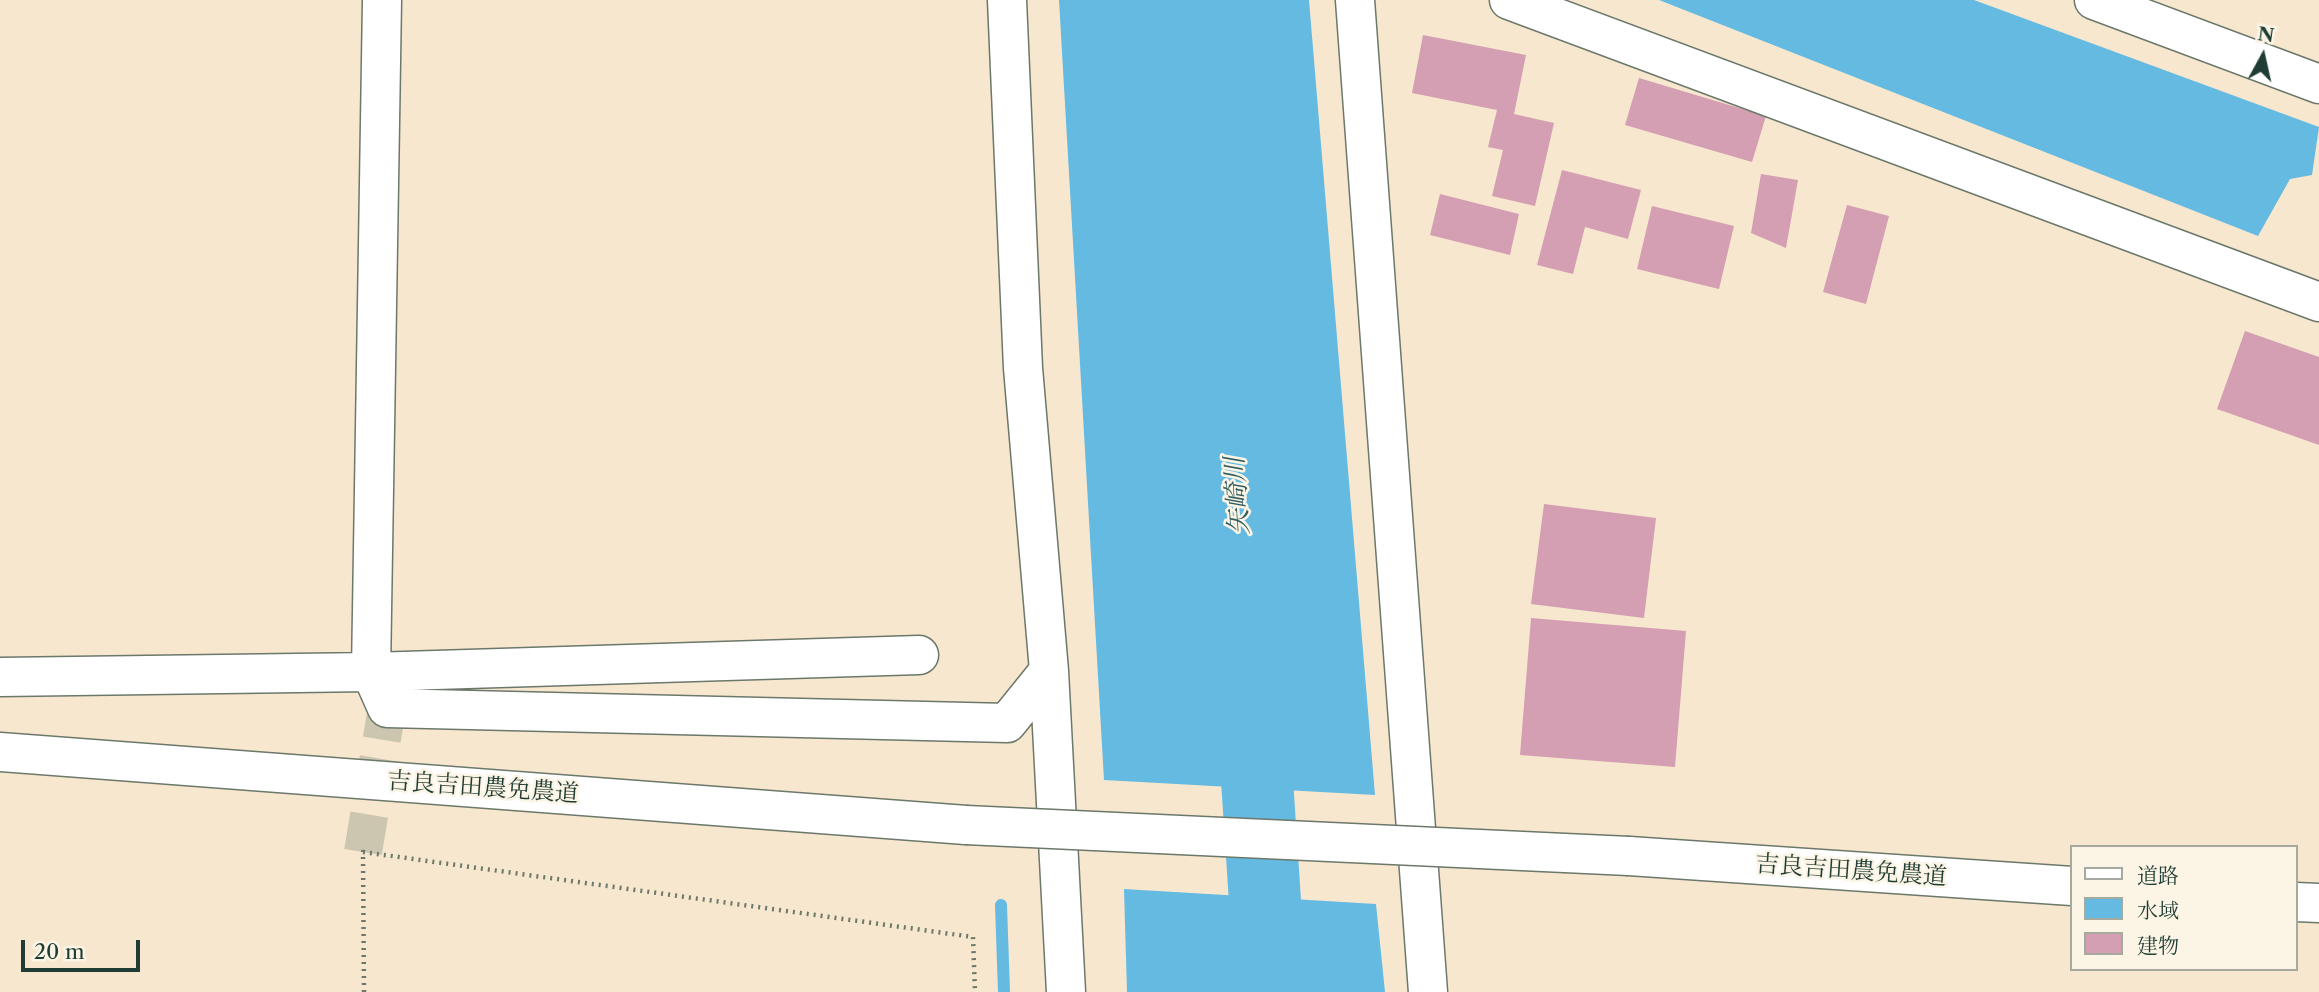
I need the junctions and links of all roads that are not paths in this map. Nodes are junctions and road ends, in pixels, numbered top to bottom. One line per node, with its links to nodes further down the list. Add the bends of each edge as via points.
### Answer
1 (382, 0): 9 (street)
2 (1007, 0): 10 (street, via 1023,368)
3 (1355, 0): 17 (street)
4 (1509, 0): 7 (street)
5 (2094, 0): 6 (street)
6 (2319, 84)
7 (2318, 293)
8 (919, 656): 9 (street)
9 (372, 671): 10 (street, via 387,708 1007,723); 11 (street)
10 (1049, 671): 16 (street)
11 (0, 677)
12 (0, 752): 13 (street, 吉良吉田農免農道, bridge, via 966,825 1629,856)
13 (2070, 886)
14 (2298, 902): 15 (street)
15 (2319, 903)
16 (1066, 992)
17 (1428, 992)

